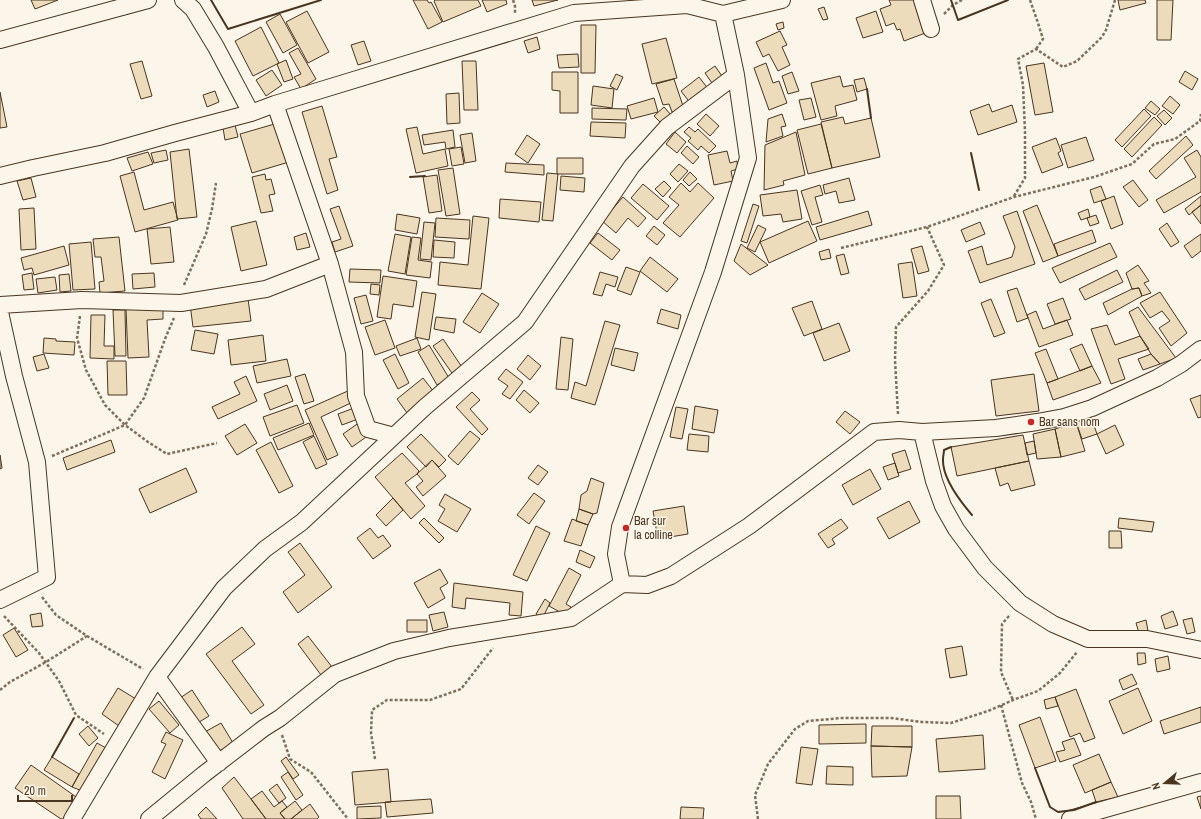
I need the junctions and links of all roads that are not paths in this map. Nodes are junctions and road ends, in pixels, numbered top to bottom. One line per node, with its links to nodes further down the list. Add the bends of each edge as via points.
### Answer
1 (148, 0): 7 (street)
2 (183, 0): 10 (street, via 193,9 201,22)
3 (782, 0): 5 (street)
4 (922, 0): 6 (street)
5 (727, 9): 8 (street); 9 (street, via 687,5 574,13)
6 (931, 28)
7 (0, 40)
8 (736, 75): 17 (street, via 667,127 632,166 526,322); 18 (street, via 748,158 713,272 620,527 616,554)
9 (275, 104): 10 (street); 12 (street)
10 (251, 113): 11 (street, via 105,153)
11 (0, 176)
12 (330, 264): 13 (street, via 266,289 181,303 82,300); 17 (street, via 354,352 356,396 368,429)
13 (0, 306)
14 (0, 312): 19 (street, via 37,462 47,577)
15 (1201, 349): 16 (street, via 1157,378 1092,408 1064,417 996,428)
16 (922, 432): 18 (street, via 874,432 749,526 671,576 647,585); 20 (street, via 936,488 956,529 985,568 1020,603 1052,624 1088,640 1147,639)
17 (394, 436): 21 (street, via 302,522 265,548 224,588)
18 (622, 584): 22 (street, via 571,618 449,638 394,650 335,674)
19 (0, 600)
20 (1199, 648)
21 (158, 677): 22 (street); 24 (street)
22 (219, 762): 25 (street)
23 (1201, 782): 26 (street)
24 (72, 819)
25 (149, 819)
26 (1070, 819)

